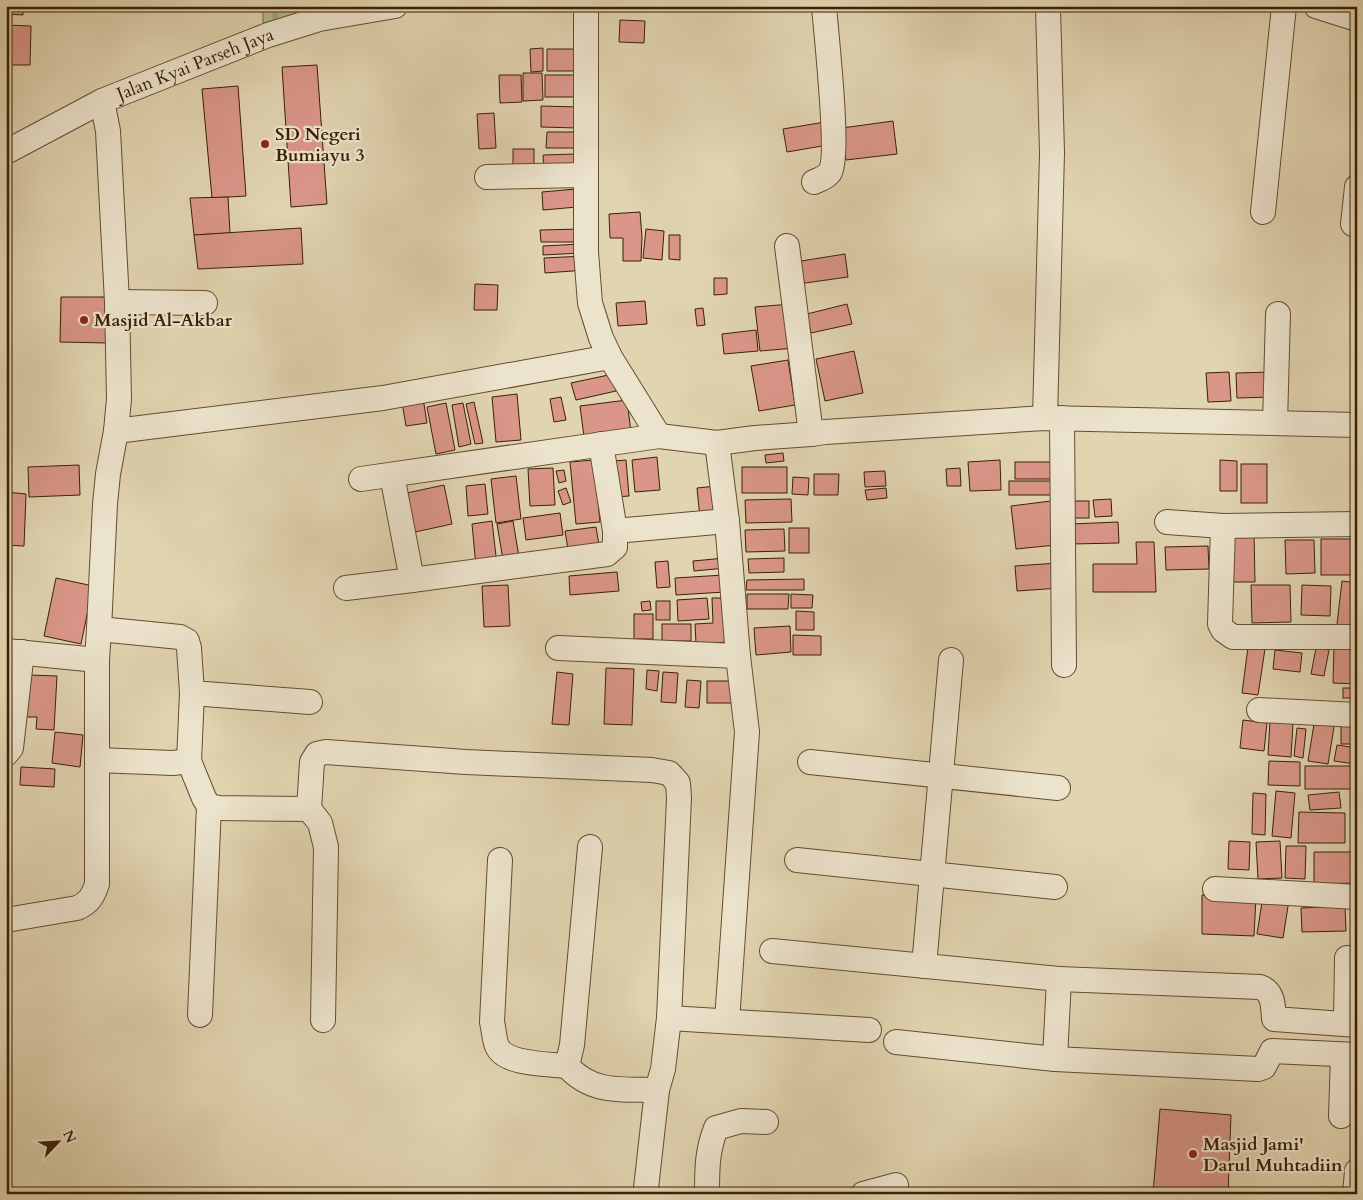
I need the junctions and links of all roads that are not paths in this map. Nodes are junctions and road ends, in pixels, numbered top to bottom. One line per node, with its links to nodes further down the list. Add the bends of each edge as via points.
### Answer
1 (395, 6): 8 (street, Jalan Kyai Parseh Jaya, via 319,19 268,35)
2 (586, 6): 10 (street)
3 (824, 6): 12 (street, via 834,133 833,161 831,171)
4 (1048, 6): 21 (street)
5 (1284, 6): 14 (street)
6 (1320, 7): 7 (street)
7 (1357, 19)
8 (102, 101): 9 (street, Jalan Kyai Parseh Jaya); 17 (street, via 108,131)
9 (6, 152)
10 (585, 175): 11 (street); 20 (street, via 590,303)
11 (487, 177)
12 (814, 182)
13 (1357, 187): 15 (street)
14 (1263, 212)
15 (1352, 224)
16 (787, 246): 25 (street)
17 (117, 302): 18 (street); 24 (street)
18 (205, 303)
19 (1278, 314): 22 (street)
20 (610, 357): 24 (street, via 383,398); 26 (street)
21 (1053, 418): 22 (street); 25 (street); 45 (street)
22 (1275, 423): 23 (street)
23 (1357, 425)
24 (116, 431): 38 (street, via 105,504)
25 (811, 434): 27 (street)
26 (659, 436): 27 (street); 28 (street)
27 (717, 443): 31 (street)
28 (601, 444): 29 (street); 35 (street)
29 (392, 475): 30 (street); 36 (street)
30 (361, 479)
31 (727, 521): 35 (street); 42 (street)
32 (1168, 522): 34 (street)
33 (1357, 524): 34 (street)
34 (1223, 526): 39 (street, via 1220,624 1223,630 1234,637)
35 (614, 531): 36 (street, via 615,548 607,554)
36 (412, 580): 37 (street)
37 (346, 588)
38 (99, 629): 43 (street); 46 (street, via 180,637 187,641)
39 (1357, 637)
40 (558, 648): 42 (street)
41 (14, 652): 43 (street); 50 (street, via 11,748)
42 (738, 656): 74 (street, via 747,732)
43 (96, 660): 51 (street)
44 (951, 660): 54 (street)
45 (1064, 664)
46 (192, 693): 47 (street); 52 (street)
47 (310, 702)
48 (1259, 710): 49 (street)
49 (1357, 715)
50 (6, 754)
51 (97, 760): 52 (street); 65 (street, via 97,884 92,896 77,908)
52 (189, 761): 56 (street)
53 (810, 762): 54 (street)
54 (942, 777): 55 (street); 61 (street)
55 (1058, 788)
56 (209, 806): 57 (street); 70 (street)
57 (309, 809): 71 (street, via 312,762 317,754 326,752 669,772 678,783 679,798); 72 (street, via 320,823 326,847)
58 (590, 847): 81 (street, via 572,1045)
59 (500, 860): 81 (street, via 492,1022 497,1047 505,1056 518,1061)
60 (797, 860): 61 (street)
61 (932, 874): 62 (street); 68 (street)
62 (1056, 887)
63 (1215, 889): 64 (street)
64 (1357, 897)
65 (6, 920)
66 (772, 951): 68 (street)
67 (1347, 958): 75 (street)
68 (924, 966): 69 (street)
69 (1059, 979): 73 (street, via 1260,987 1272,997); 80 (street)
70 (200, 1015)
71 (669, 1018): 74 (street); 82 (street)
72 (323, 1020)
73 (1274, 1020): 75 (street); 78 (street)
74 (727, 1021): 76 (street)
75 (1352, 1025)
76 (869, 1030)
77 (896, 1042): 80 (street)
78 (1272, 1051): 79 (street); 80 (street, via 1264,1067 1258,1069)
79 (1350, 1055): 83 (street)
80 (1055, 1059)
81 (567, 1066): 82 (street, via 589,1084)
82 (657, 1090): 87 (street, via 646,1188)
83 (1341, 1116)
84 (766, 1122): 88 (street, via 741,1122 716,1128 707,1162)
85 (1357, 1171): 90 (street)
86 (896, 1185): 89 (street)
87 (648, 1194)
88 (707, 1194)
89 (862, 1194)
90 (1355, 1194)

